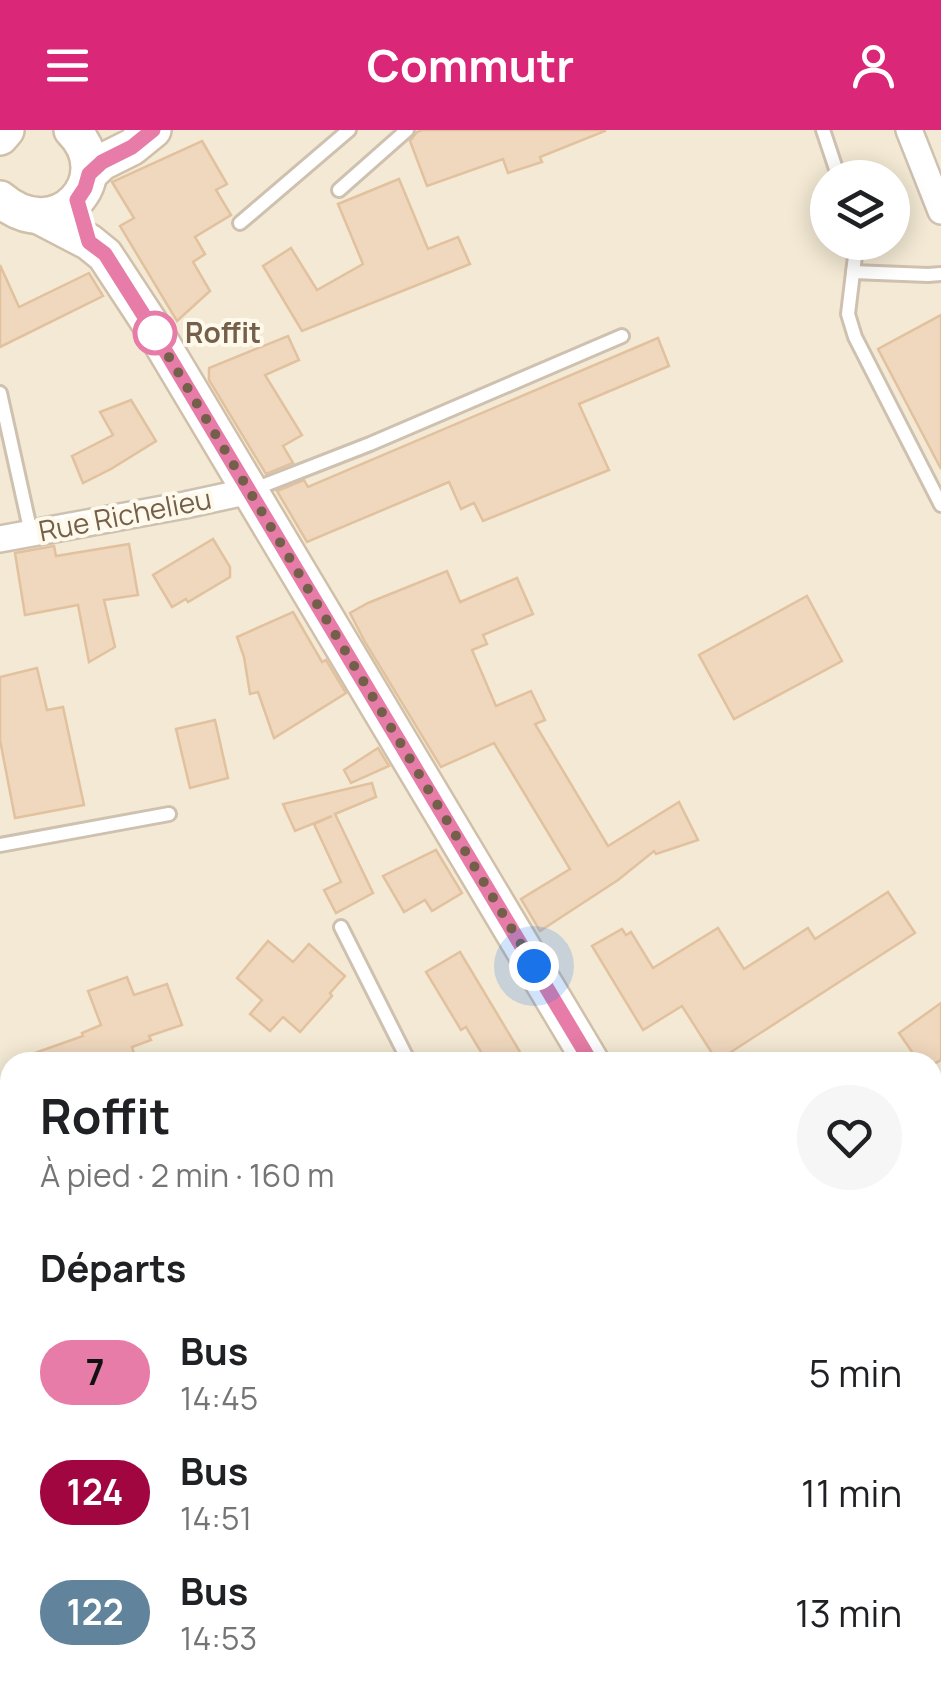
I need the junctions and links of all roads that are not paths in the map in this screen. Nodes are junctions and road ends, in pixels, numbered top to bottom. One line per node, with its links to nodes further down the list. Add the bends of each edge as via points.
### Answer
1 (6, 130): 8 (main road)
2 (154, 130): 10 (main road, via 102,162)
3 (349, 130): 14 (lane)
4 (407, 130): 11 (lane)
5 (823, 130): 9 (lane)
6 (909, 130): 13 (street)
7 (87, 131): 10 (main road)
8 (0, 138)
9 (832, 160)
10 (83, 187): 12 (main road, via 54,215); 15 (main road)
11 (340, 190)
12 (14, 210): 15 (main road)
13 (941, 212)
14 (240, 222)
15 (89, 242): 21 (main road, via 105,254)
16 (853, 260): 17 (lane)
17 (853, 272): 18 (lane); 22 (lane, via 848,314 855,336)
18 (941, 274)
19 (622, 336): 21 (lane)
20 (0, 392): 23 (lane)
21 (250, 491): 23 (street, Rue Richelieu); 29 (main road)
22 (941, 505)
23 (31, 533): 24 (street, Rue Richelieu)
24 (0, 538)
25 (169, 814): 26 (lane)
26 (0, 846)
27 (341, 927): 28 (lane)
28 (404, 1052)
29 (586, 1052)

